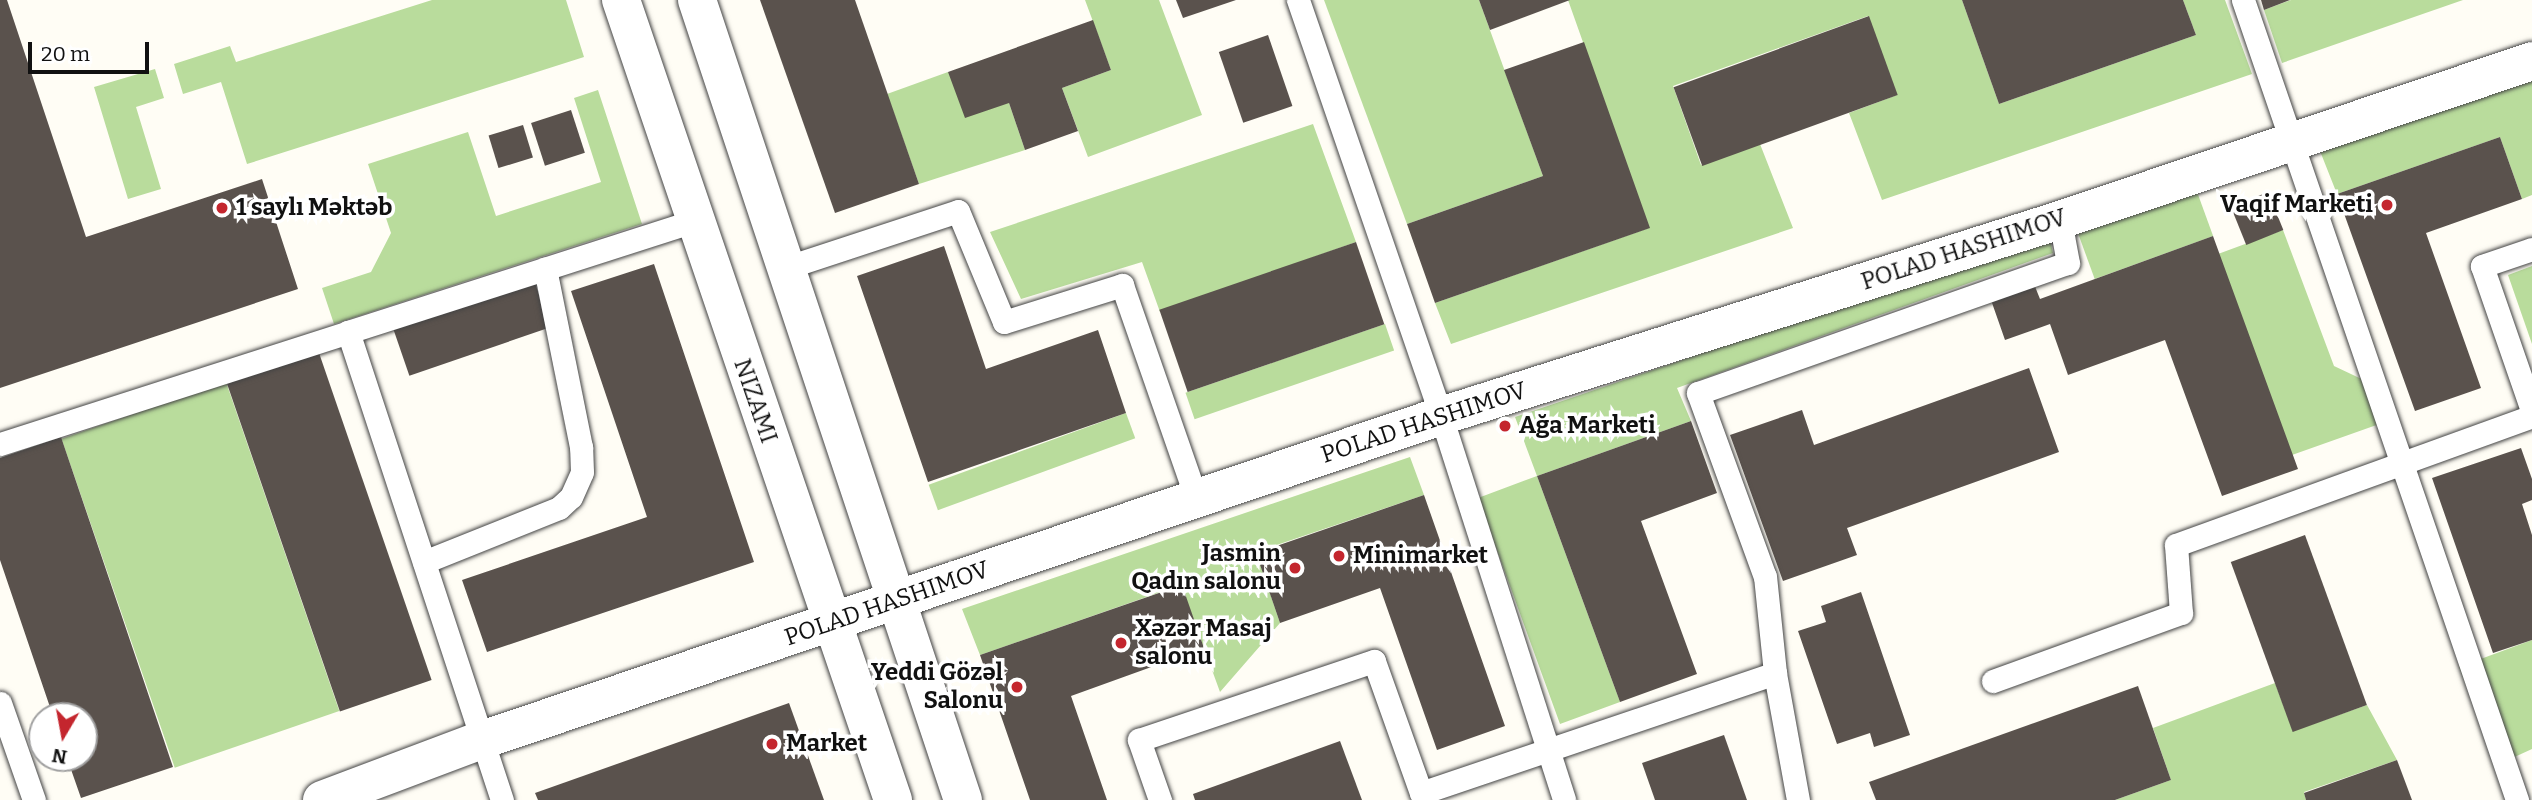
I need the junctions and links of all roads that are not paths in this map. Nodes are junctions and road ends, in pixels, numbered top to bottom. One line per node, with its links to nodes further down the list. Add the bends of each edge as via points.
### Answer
1 (621, 0): 8 (street, NIZAMI)
2 (697, 0): 10 (street)
3 (1298, 0): 14 (lane)
4 (2243, 0): 6 (lane)
5 (2532, 61): 6 (street, POLAD HASHIMOV)
6 (2292, 143): 7 (street, POLAD HASHIMOV); 16 (lane)
7 (2060, 220): 14 (street, POLAD HASHIMOV); 21 (lane, via 2068,263 1698,393 1765,577)
8 (694, 221): 11 (lane); 20 (street, NIZAMI)
9 (2532, 249): 13 (lane, via 2482,266)
10 (785, 268): 17 (lane, via 958,211 1004,322 1122,285); 19 (street)
11 (545, 269): 12 (lane); 18 (lane, via 582,472 571,497 559,508)
12 (348, 332): 15 (lane); 18 (lane)
13 (2532, 413): 16 (lane)
14 (1441, 416): 17 (street, POLAD HASHIMOV); 25 (lane)
15 (0, 444)
16 (2401, 462): 22 (lane, via 2176,545 2181,613); 34 (lane)
17 (1196, 500): 19 (street, POLAD HASHIMOV)
18 (424, 562): 24 (lane)
19 (897, 601): 20 (street, POLAD HASHIMOV); 30 (street)
20 (831, 623): 24 (street, POLAD HASHIMOV); 29 (street, NIZAMI)
21 (1775, 673): 25 (lane); 33 (lane)
22 (1993, 681)
23 (0, 702): 26 (lane)
24 (482, 740): 27 (street, POLAD HASHIMOV); 28 (lane)
25 (1548, 751): 31 (lane, via 1421,793 1374,662 1139,740); 32 (lane)
26 (34, 800)
27 (322, 800)
28 (502, 800)
29 (893, 800)
30 (963, 800)
31 (1160, 800)
32 (1564, 800)
33 (1798, 800)
34 (2516, 800)

